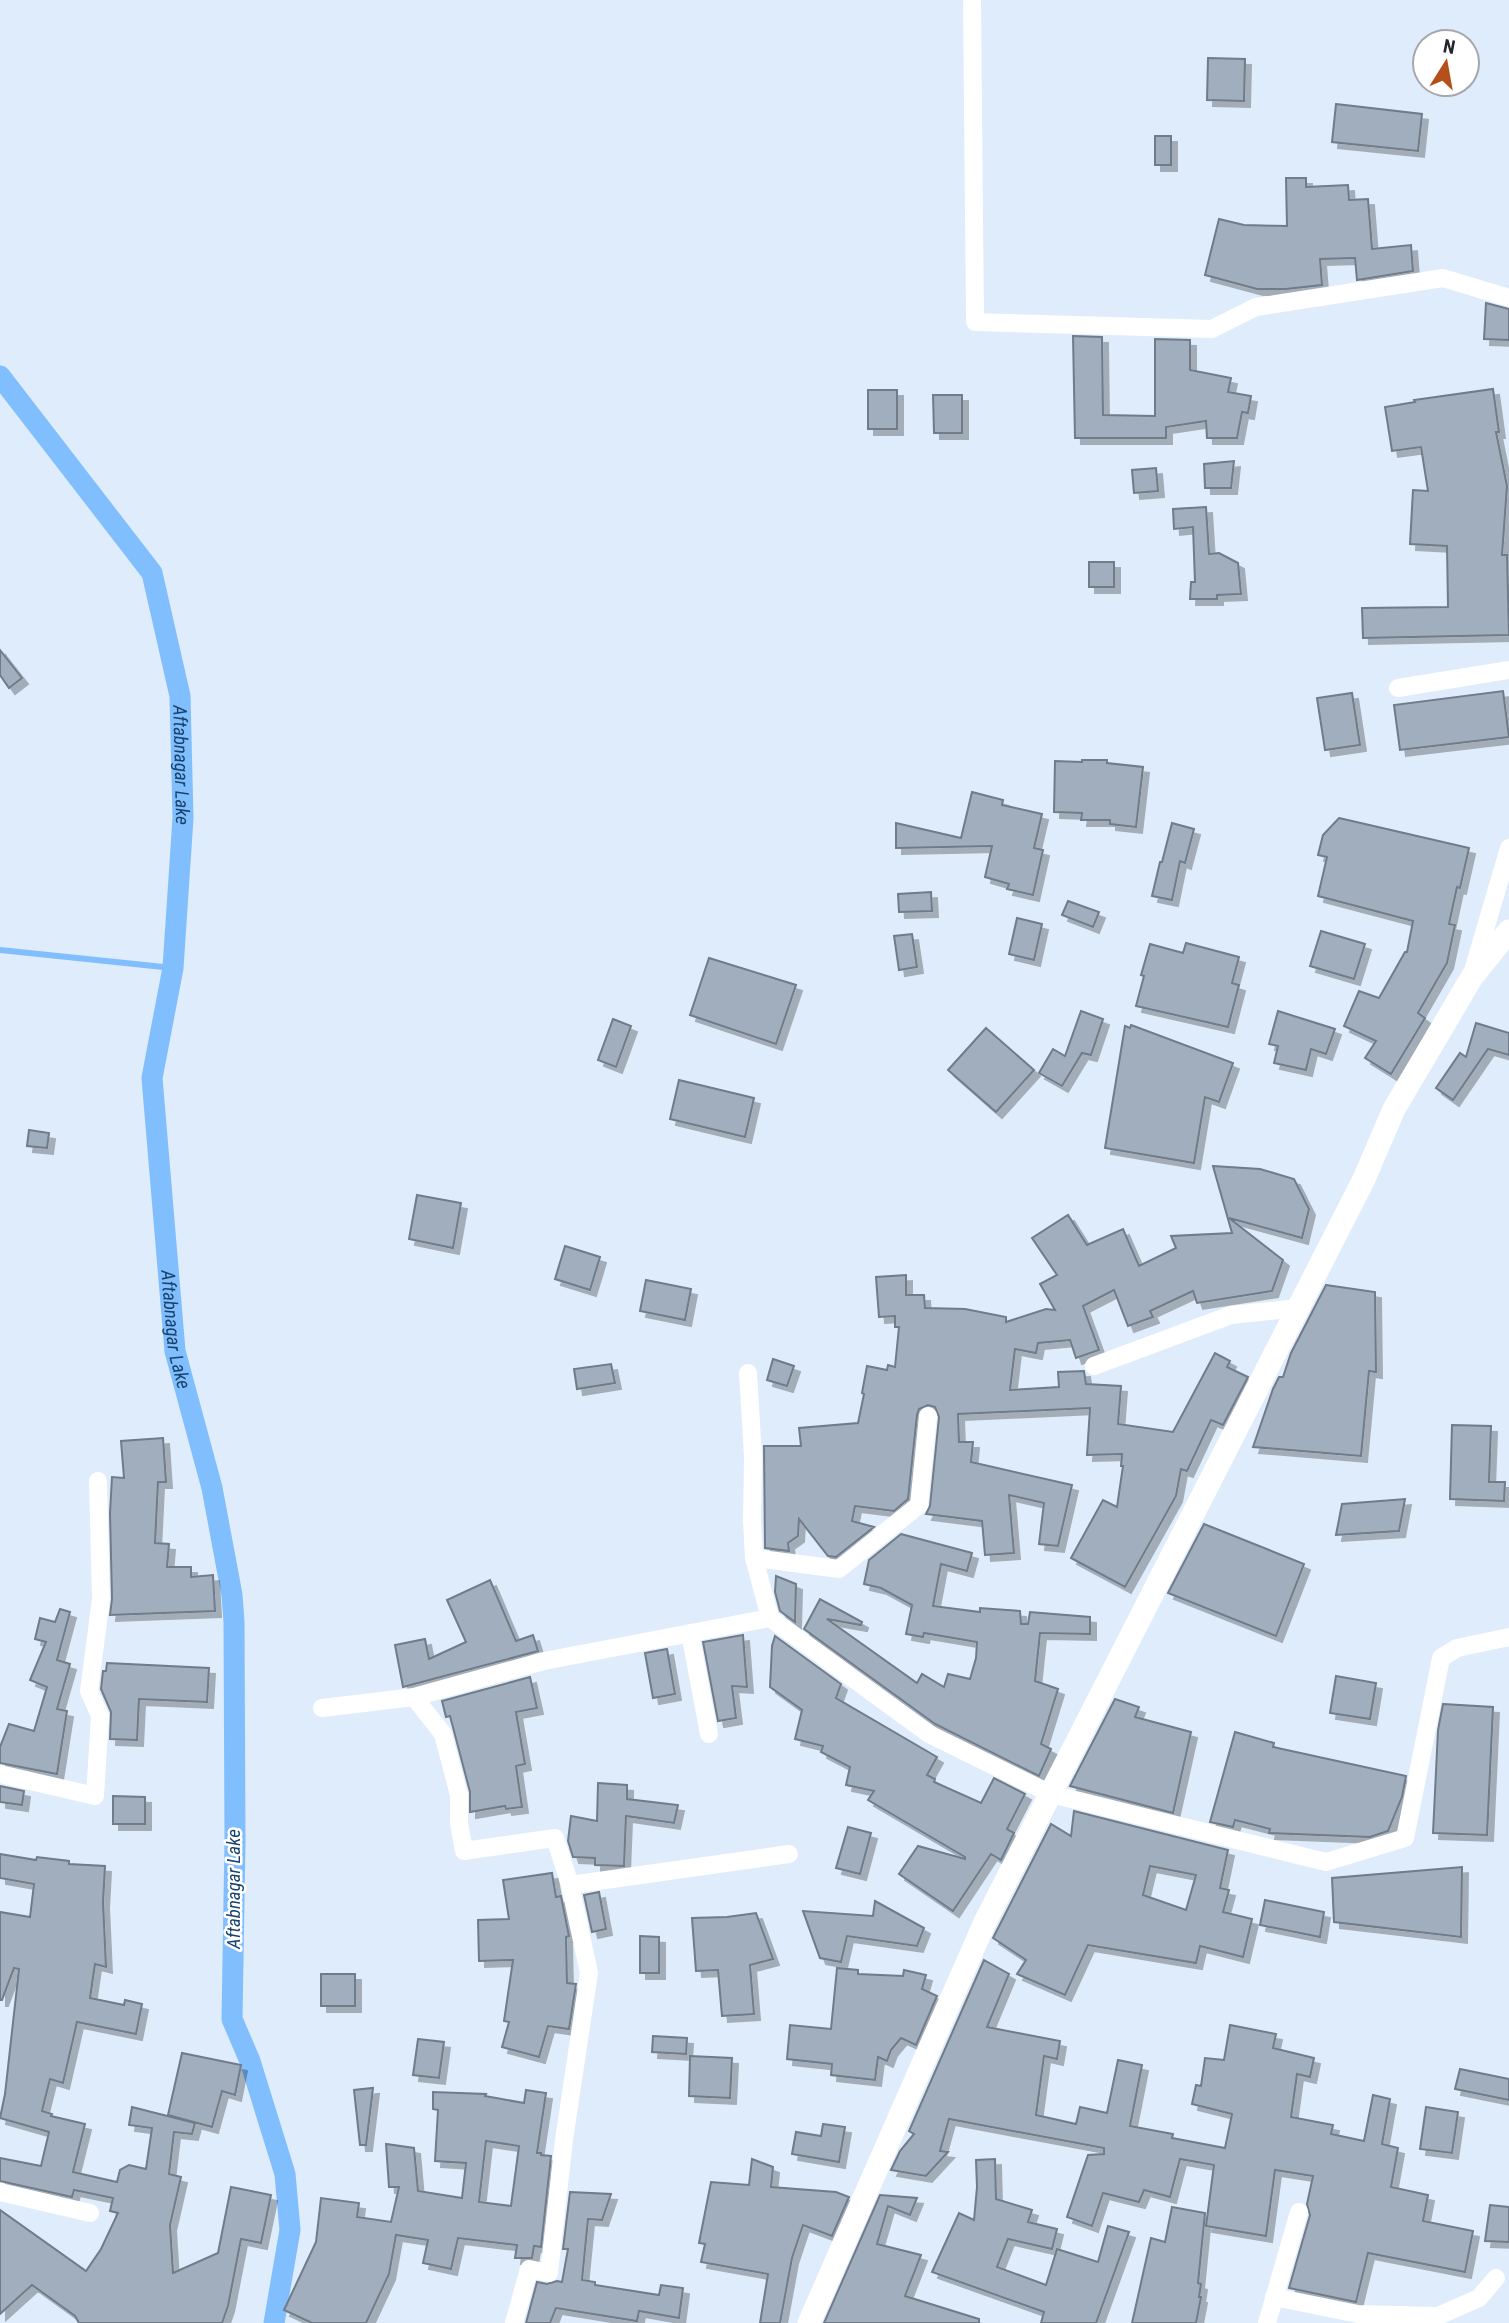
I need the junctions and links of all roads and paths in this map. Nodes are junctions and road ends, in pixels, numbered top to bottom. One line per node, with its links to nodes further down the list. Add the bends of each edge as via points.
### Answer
1 (972, 0): 2 (street, via 975,322 1212,329 1256,307 1443,278)
2 (1509, 298)
3 (1509, 670): 4 (street)
4 (1398, 688)
5 (1509, 848): 7 (street)
6 (1509, 931): 7 (street)
7 (1472, 977): 8 (street, via 1394,1110)
8 (1298, 1308): 9 (street, via 1231,1315); 21 (street)
9 (1094, 1366)
10 (748, 1373): 13 (street)
11 (928, 1416): 13 (street, via 919,1505 839,1569)
12 (98, 1481): 20 (street, via 100,1599 89,1691 100,1716 95,1796)
13 (754, 1558): 14 (street)
14 (770, 1618): 15 (street); 21 (street, via 929,1734)
15 (690, 1633): 17 (street, via 544,1661); 19 (street)
16 (1509, 1637): 21 (street, via 1457,1648 1441,1658 1405,1838 1326,1862)
17 (414, 1697): 18 (street); 23 (street, via 443,1734 458,1795 464,1851 555,1838)
18 (322, 1708)
19 (709, 1734)
20 (0, 1774)
21 (1051, 1794): 30 (street, via 985,1922)
22 (789, 1854): 23 (street)
23 (570, 1885): 29 (street, via 589,1973 549,2273 529,2269)
24 (0, 2192): 26 (street)
25 (1299, 2211): 28 (street)
26 (90, 2213)
27 (1496, 2278): 28 (street, via 1479,2298 1438,2316 1358,2314)
28 (1274, 2297): 31 (street)
29 (514, 2323)
30 (809, 2323)
31 (1267, 2323)

